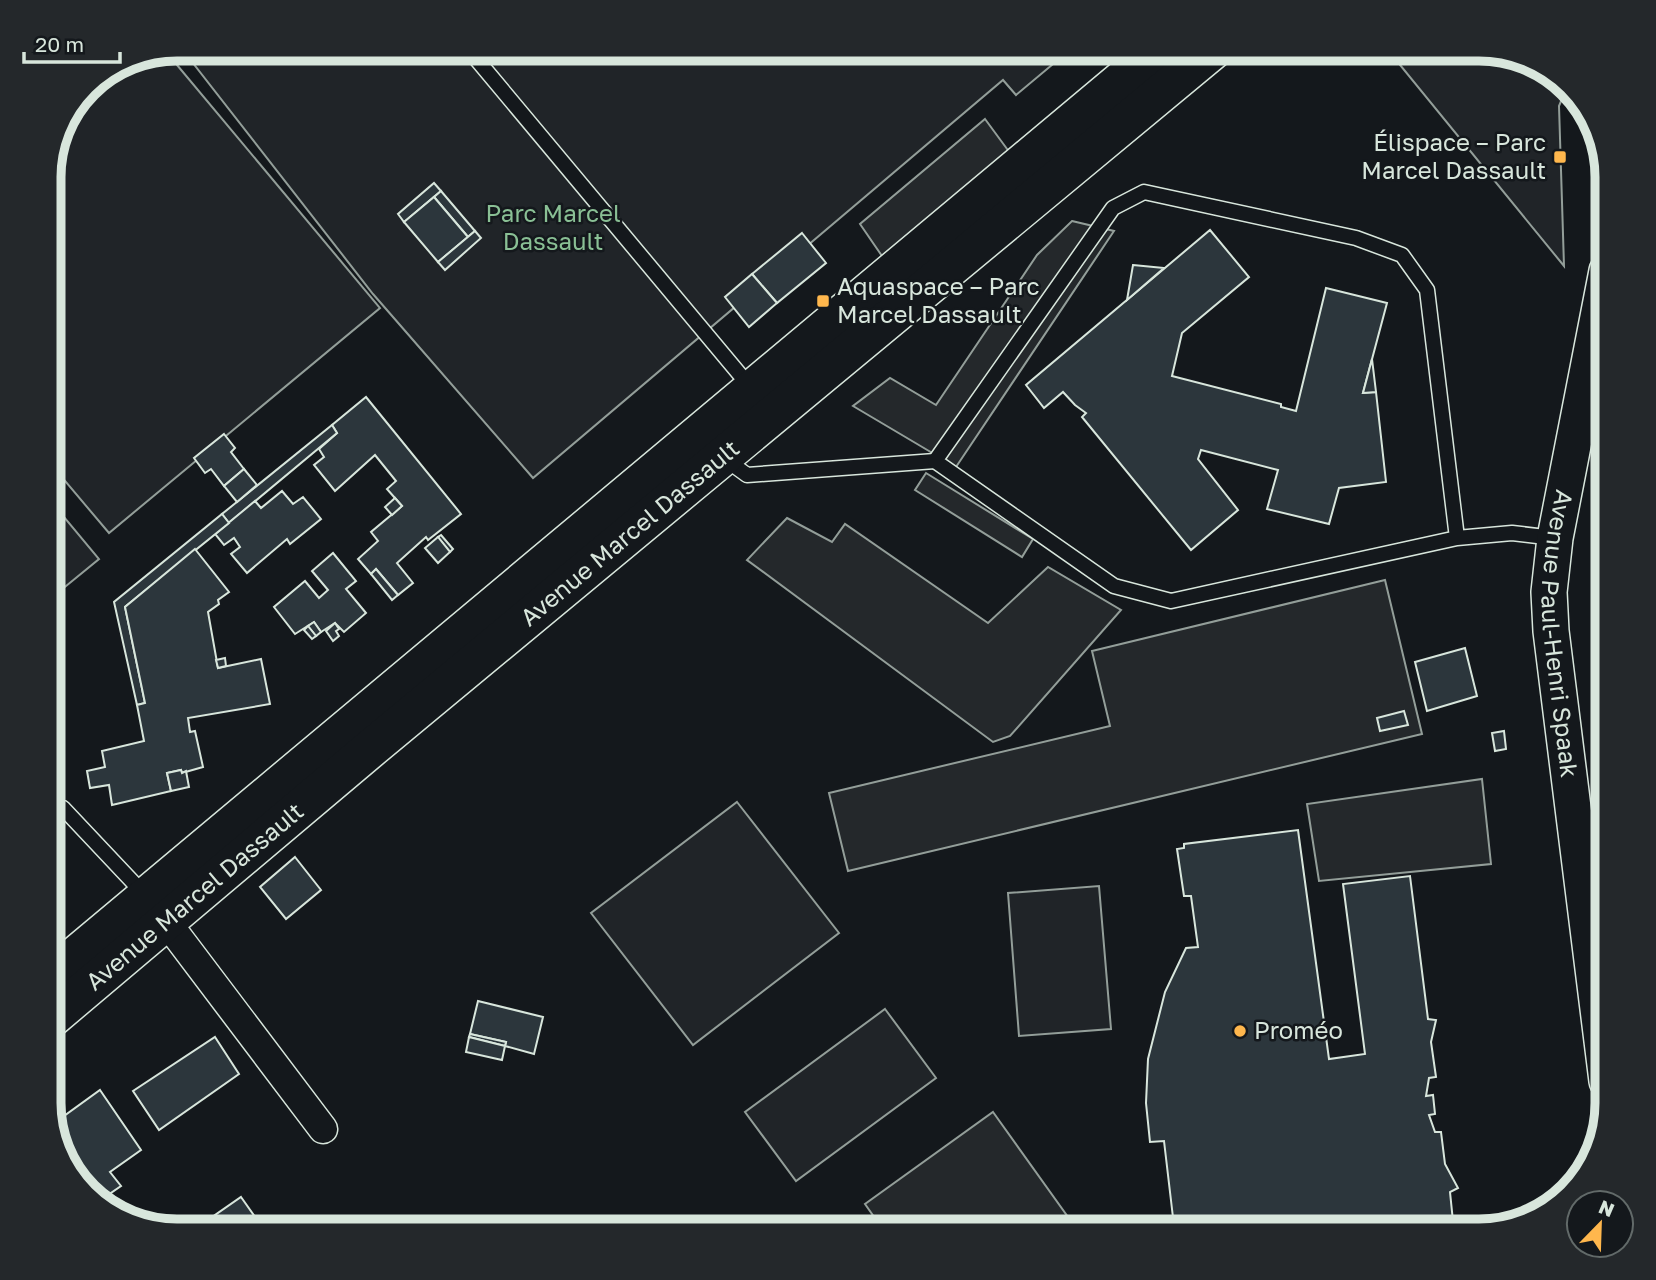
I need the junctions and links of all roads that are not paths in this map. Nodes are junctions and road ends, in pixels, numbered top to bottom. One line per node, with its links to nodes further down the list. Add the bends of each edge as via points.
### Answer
1 (478, 61): 5 (lane)
2 (1145, 61): 5 (main road, Avenue Marcel Dassault)
3 (1199, 61): 5 (main road, Avenue Marcel Dassault)
4 (1595, 333): 9 (street, Avenue Paul-Henri Spaak)
5 (763, 402): 6 (main road, Avenue Marcel Dassault)
6 (715, 442): 7 (lane, via 747,475); 11 (main road, Avenue Marcel Dassault, via 352,726)
7 (935, 461): 8 (lane, via 1114,586 1171,601); 8 (lane, via 1113,208 1144,192 1356,238 1402,255 1427,290)
8 (1457, 538): 9 (lane, via 1512,533)
9 (1555, 538): 13 (street, Avenue Paul-Henri Spaak, via 1549,613)
10 (63, 808): 11 (lane)
11 (156, 909): 12 (main road, Avenue Marcel Dassault); 14 (main road, Avenue Marcel Dassault); 15 (street)
12 (61, 970)
13 (1595, 985)
14 (61, 1008)
15 (323, 1129)

